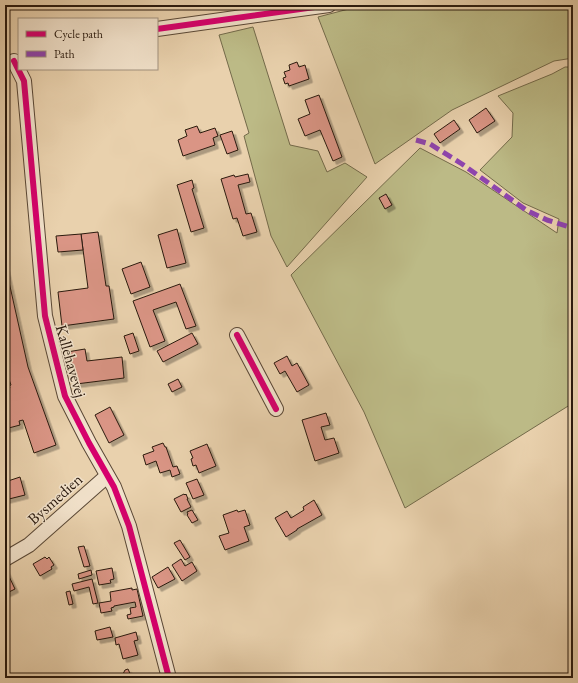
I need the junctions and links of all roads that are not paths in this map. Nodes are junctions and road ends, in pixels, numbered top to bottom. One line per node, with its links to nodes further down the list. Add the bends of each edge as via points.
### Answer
1 (329, 5): 2 (street)
2 (158, 28)
3 (10, 62): 6 (street, Kallehavevej, via 24,81 45,316 65,396)
4 (237, 335): 5 (street)
5 (276, 409)
6 (107, 476): 7 (street, Bysmedien, via 29,545); 8 (street, Kallehavevej, via 129,526)
7 (5, 559)
8 (169, 678)

